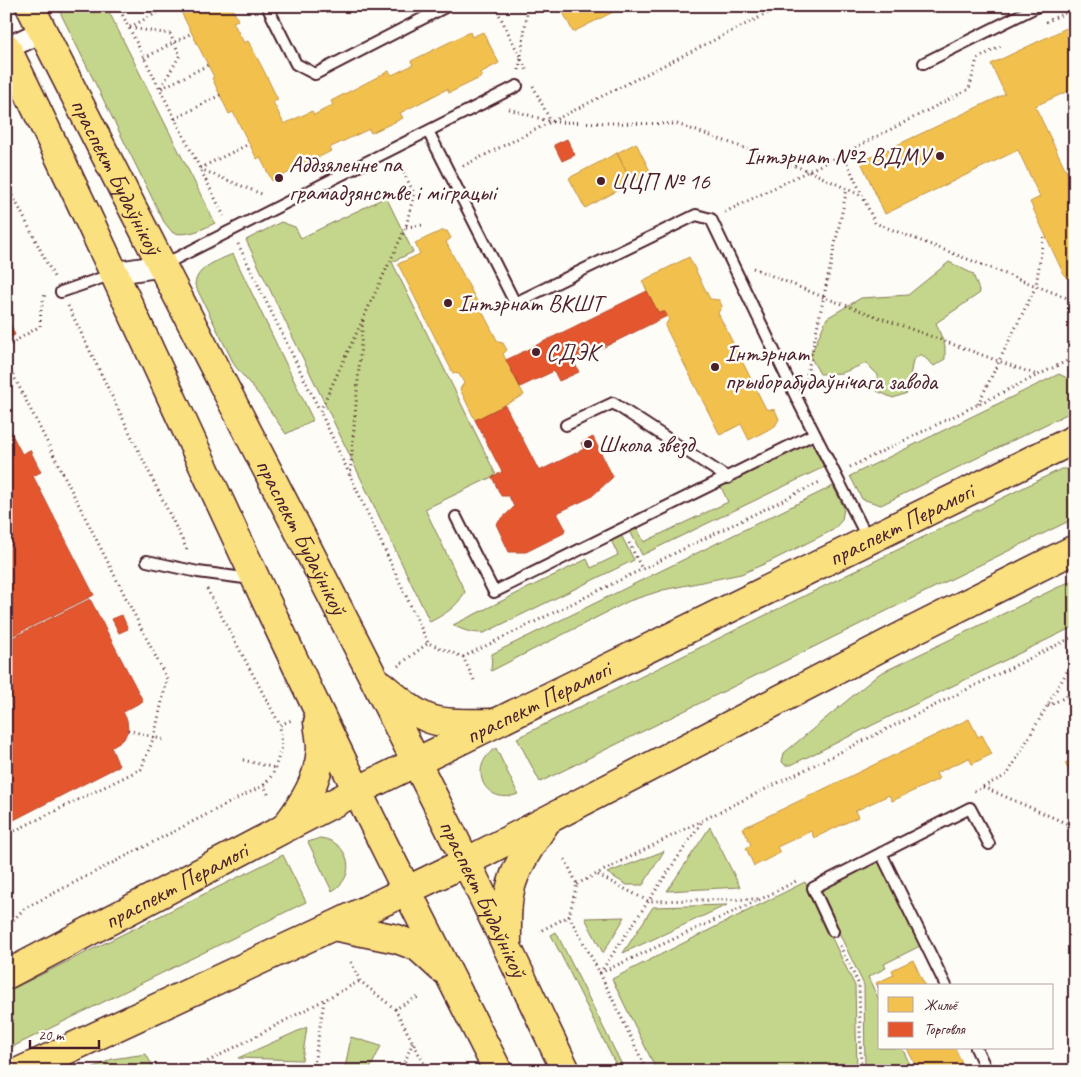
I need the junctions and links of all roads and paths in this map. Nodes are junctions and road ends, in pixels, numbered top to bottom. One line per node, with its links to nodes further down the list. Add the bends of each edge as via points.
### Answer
1 (30, 6): 13 (main road, праспект Будаўнікоў)
2 (118, 6): 12 (path)
3 (170, 6): 12 (path)
4 (267, 6): 5 (lane, via 296,64 315,74)
5 (447, 6)
6 (495, 6): 19 (path)
7 (528, 6): 19 (path)
8 (782, 6): 27 (path)
9 (1038, 6): 20 (lane)
10 (1075, 8): 11 (path)
11 (1041, 25)
12 (130, 28): 15 (path, via 170,34); 18 (path)
13 (43, 31): 17 (street); 45 (main road, праспект Будаўнікоў)
14 (192, 33): 15 (path)
15 (174, 42): 18 (path); 23 (path, via 180,55)
16 (1008, 42): 31 (path, via 977,59 969,89)
17 (6, 48): 46 (main road, праспект Будаўнікоў, via 70,175)
18 (144, 58): 23 (path)
19 (521, 59): 22 (path); 27 (path)
20 (924, 63)
21 (208, 65): 23 (path)
22 (517, 86): 25 (lane)
23 (160, 89): 26 (path)
24 (220, 95): 26 (path)
25 (486, 102): 27 (path); 28 (lane)
26 (175, 119): 32 (path)
27 (551, 122): 33 (path, via 677,124); 34 (path)
28 (428, 131): 30 (lane); 34 (lane)
29 (249, 144): 32 (path)
30 (392, 150): 38 (lane); 41 (path, via 414,193)
31 (843, 154): 33 (path); 37 (path)
32 (200, 168): 38 (path); 42 (path)
33 (809, 171): 36 (path); 39 (path)
34 (449, 173): 39 (lane, via 515,303 696,215)
35 (6, 182): 47 (path)
36 (847, 188): 37 (path); 53 (path)
37 (862, 196): 50 (path, via 875,223)
38 (285, 203): 42 (lane)
39 (711, 219): 44 (lane)
40 (423, 225): 41 (path)
41 (406, 227): 56 (path)
42 (232, 230): 45 (lane); 64 (path)
43 (1044, 233): 50 (path)
44 (730, 259): 53 (path); 62 (lane)
45 (161, 266): 46 (street); 86 (main road, праспект Будаўнікоў)
46 (114, 273): 52 (lane); 80 (main road, праспект Будаўнікоў)
47 (54, 276): 48 (path); 49 (path)
48 (50, 282)
49 (56, 282)
50 (1036, 286): 54 (path); 59 (path)
51 (46, 289): 57 (path, via 40,326)
52 (61, 292)
53 (823, 297): 59 (path); 62 (path)
54 (1075, 301)
55 (68, 306): 79 (path)
56 (363, 318): 64 (path); 71 (path)
57 (6, 347)
58 (1075, 357): 61 (path)
59 (999, 360): 61 (path); 63 (path)
60 (6, 361): 94 (path, via 167,678)
61 (1038, 375): 63 (path)
62 (800, 405): 66 (lane)
63 (977, 405): 70 (path)
64 (320, 412): 71 (path)
65 (566, 425): 72 (lane, via 613,403)
66 (814, 434): 70 (lane); 72 (lane)
67 (1075, 439): 68 (main road, праспект Перамогі)
68 (1046, 453): 69 (main road); 74 (main road, праспект Перамогі)
69 (1075, 453)
70 (835, 474): 74 (lane); 78 (path)
71 (350, 477): 82 (path)
72 (728, 478): 73 (lane, via 494,592)
73 (456, 517)
74 (868, 540): 91 (main road, праспект Перамогі)
75 (630, 546): 78 (path)
76 (1075, 549): 105 (main road)
77 (147, 561): 79 (lane)
78 (642, 569): 83 (path)
79 (198, 572): 80 (lane); 92 (path)
80 (257, 580): 90 (main road, праспект Будаўнікоў)
81 (1075, 636): 104 (path)
82 (428, 643): 83 (path); 85 (path)
83 (463, 657): 87 (path)
84 (1075, 658): 89 (path)
85 (398, 666)
86 (374, 678): 91 (main road, via 408,707 430,719); 97 (main road, праспект Будаўнікоў)
87 (474, 680)
88 (1075, 692): 89 (path)
89 (1047, 706): 99 (path)
90 (305, 713): 92 (path); 102 (main road, праспект Будаўнікоў); 107 (main road, via 321,748 316,778 305,801)
91 (496, 723): 97 (main road, праспект Перамогі)
92 (280, 725): 98 (path, via 282,747)
93 (128, 730): 94 (path)
94 (154, 737): 95 (path); 108 (path, via 141,769)
95 (164, 740)
96 (243, 760): 98 (path)
97 (416, 763): 102 (main road, праспект Перамогі); 112 (main road, праспект Будаўнікоў)
98 (275, 768): 100 (path)
99 (1007, 774)
100 (264, 785): 103 (path); 120 (path, via 25,908)
101 (982, 787): 106 (path)
102 (358, 792): 107 (main road, праспект Перамогі); 115 (main road, праспект Будаўнікоў)
103 (268, 794)
104 (703, 820): 113 (path); 117 (path)
105 (546, 821): 112 (main road); 123 (main road, via 512,881)
106 (1075, 827)
107 (285, 828): 126 (main road, праспект Перамогі)
108 (6, 835)
109 (988, 844): 110 (lane, via 970,808)
110 (881, 853): 122 (lane, via 813,888); 129 (lane)
111 (565, 859): 114 (path)
112 (466, 862): 115 (main road); 123 (main road, праспект Будаўнікоў)
113 (597, 874): 114 (path); 117 (path)
114 (577, 884): 118 (path)
115 (406, 891): 119 (main road); 127 (main road, праспект Будаўнікоў)
116 (761, 899): 117 (path)
117 (648, 900): 125 (path)
118 (569, 916): 121 (path); 125 (path)
119 (333, 926): 127 (main road, via 418,947); 136 (main road)
120 (6, 927)
121 (542, 930)
122 (833, 931): 145 (path, via 859,985)
123 (507, 949): 143 (main road, праспект Будаўнікоў)
124 (351, 962): 128 (path)
125 (600, 973): 144 (path)
126 (6, 975)
127 (452, 979): 142 (main road, праспект Будаўнікоў)
128 (360, 981): 131 (path); 132 (path)
129 (945, 984)
130 (418, 997): 132 (path)
131 (324, 1000): 135 (path); 137 (path)
132 (395, 1009): 133 (path)
133 (413, 1042): 140 (path); 141 (path)
134 (977, 1050): 146 (lane)
135 (313, 1070): 138 (path, via 256,1066); 139 (path)
136 (21, 1071)
137 (190, 1071)
138 (205, 1071)
139 (322, 1071)
140 (401, 1071)
141 (428, 1071)
142 (498, 1071)
143 (566, 1071)
144 (647, 1071)
145 (861, 1071)
146 (987, 1071)

